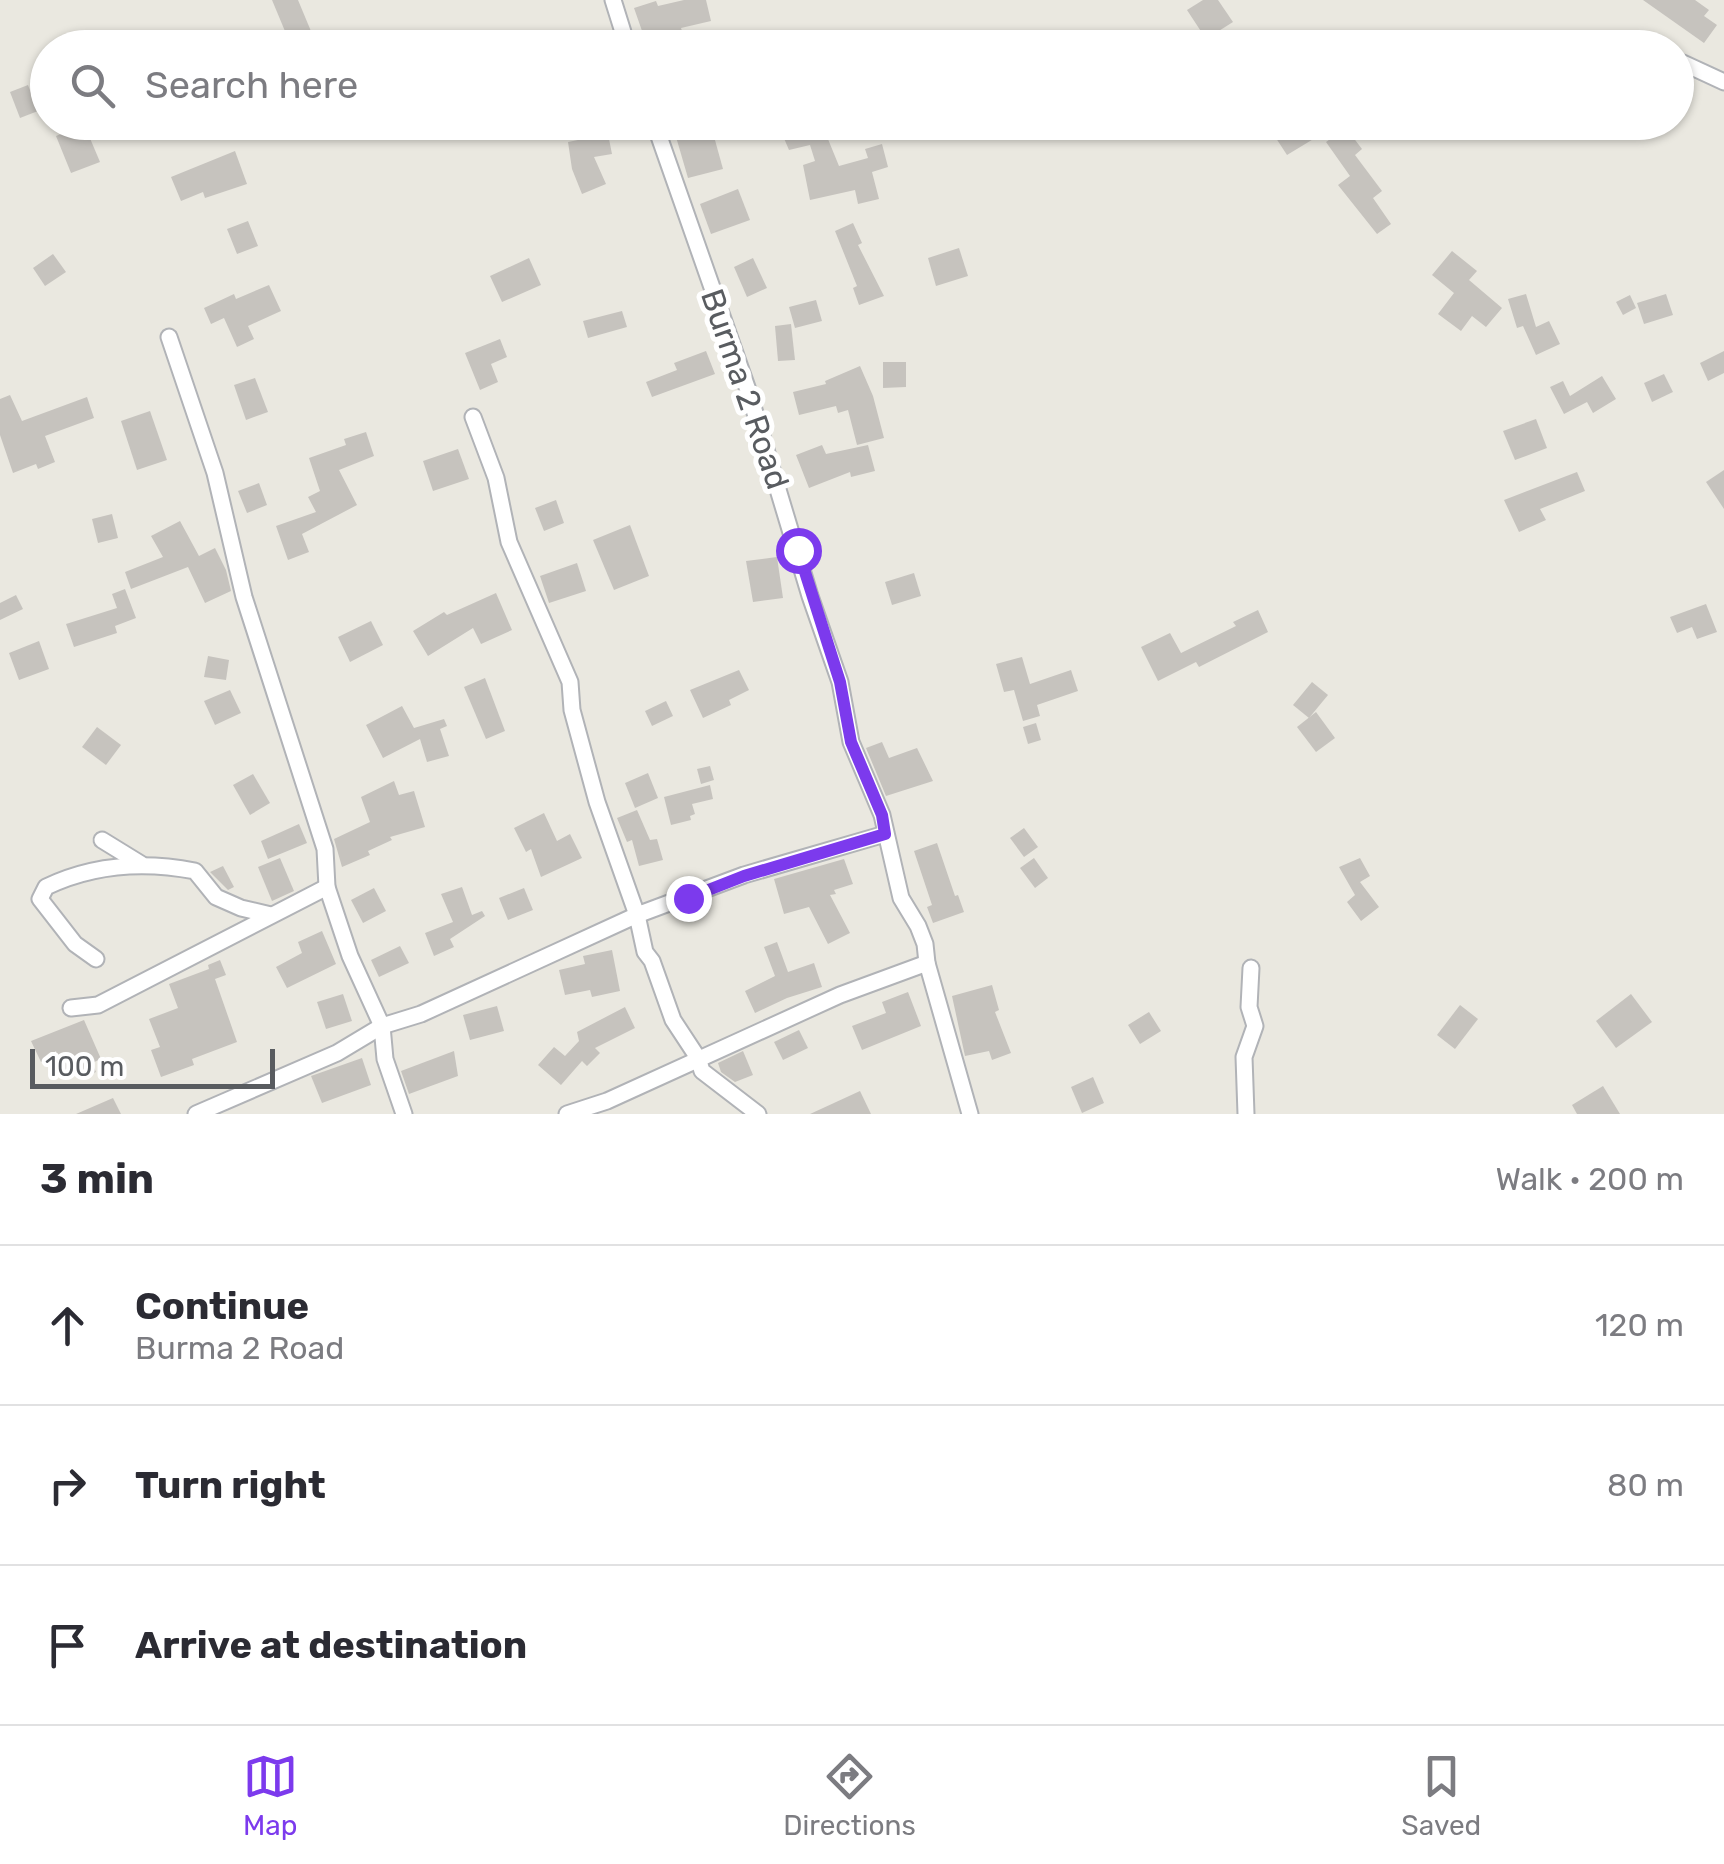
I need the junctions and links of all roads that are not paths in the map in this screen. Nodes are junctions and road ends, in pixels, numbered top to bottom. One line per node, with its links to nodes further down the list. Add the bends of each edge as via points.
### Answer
1 (612, 0): 2 (street)
2 (622, 30)
3 (1694, 68): 4 (street)
4 (1724, 82)
5 (660, 140): 8 (street, Burma 2 Road, via 784,500 840,682 851,742)
6 (168, 337): 11 (street, via 326,849)
7 (472, 417): 13 (street, via 496,478 509,542 570,682 596,802)
8 (885, 834): 13 (street); 15 (street, Burma 2 Road)
9 (102, 840): 10 (street)
10 (141, 864): 12 (street, via 194,871 216,897); 14 (street, via 89,870 46,887 40,899 75,944)
11 (326, 886): 12 (street); 18 (street)
12 (271, 915): 17 (street, via 98,1005)
13 (637, 915): 18 (street); 19 (street, via 674,1020)
14 (96, 959)
15 (926, 962): 19 (street); 24 (street, Burma 2 Road)
16 (1251, 968): 25 (street)
17 (70, 1008)
18 (382, 1026): 20 (street); 21 (street)
19 (698, 1058): 22 (street); 23 (street, via 702,1071)
20 (196, 1114)
21 (404, 1114)
22 (567, 1114)
23 (758, 1114)
24 (970, 1114)
25 (1246, 1114)

